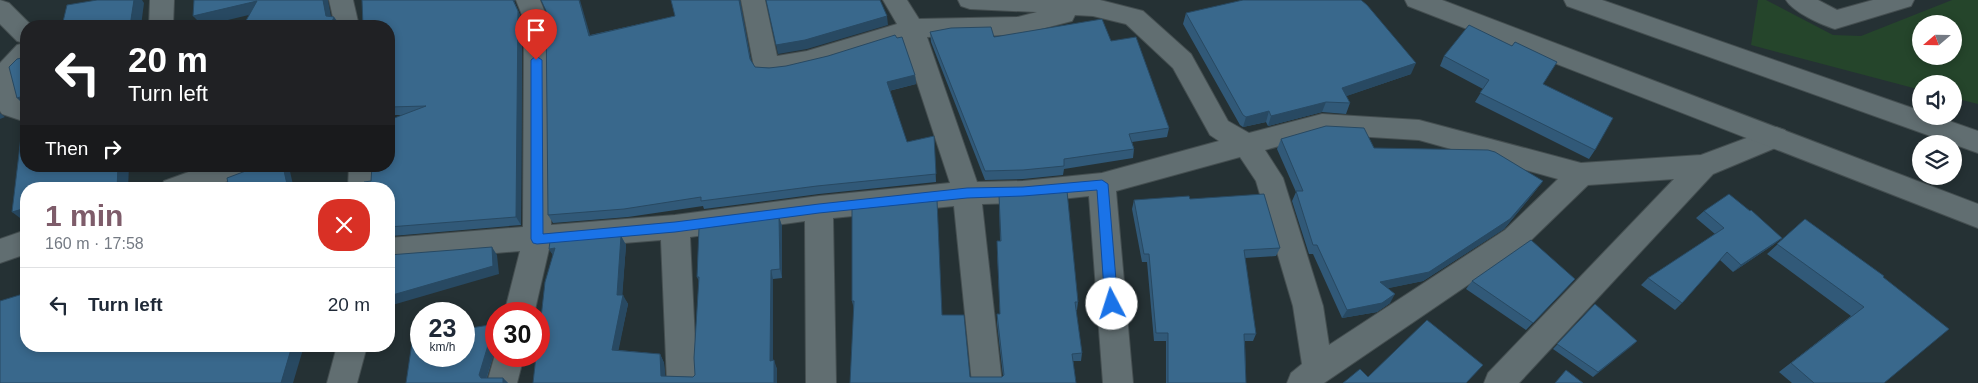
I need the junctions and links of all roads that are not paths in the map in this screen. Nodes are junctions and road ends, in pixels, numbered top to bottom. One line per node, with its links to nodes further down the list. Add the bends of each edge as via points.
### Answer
1 (162, 0): 13 (street)
2 (341, 0): 14 (street)
3 (528, 0): 31 (street, via 536,20)
4 (753, 0): 15 (street, via 767,67 807,60)
5 (895, 0): 15 (street)
6 (970, 0): 11 (street)
7 (1417, 0): 19 (street)
8 (1798, 0): 9 (street, via 1835,20)
9 (1902, 0)
10 (1580, 1): 20 (street)
11 (1093, 8): 15 (street, via 1018,26); 21 (street, via 1134,17 1182,61 1219,128)
12 (0, 9): 16 (street)
13 (161, 20)
14 (346, 20)
15 (912, 28): 27 (street)
16 (20, 29)
17 (20, 58): 18 (street, via 5,74 12,107)
18 (20, 110)
19 (1776, 137): 22 (street); 29 (street)
20 (1978, 142)
21 (1247, 145): 24 (street, via 1322,124 1420,130); 26 (street); 38 (street, via 1269,178 1308,306)
22 (1703, 166): 24 (street); 45 (street)
23 (221, 172): 25 (street)
24 (1581, 174): 38 (street, via 1515,238)
25 (193, 182)
26 (1102, 184): 27 (street, via 1023,192); 44 (street)
27 (967, 193): 28 (street); 43 (street)
28 (819, 208): 30 (street); 42 (street)
29 (1978, 216)
30 (675, 227): 31 (street); 41 (street)
31 (537, 239): 33 (street); 35 (street)
32 (20, 244): 34 (street)
33 (395, 250)
34 (0, 251)
35 (522, 302)
36 (350, 352): 39 (street)
37 (506, 367): 40 (street)
38 (1310, 376)
39 (342, 383)
40 (502, 383)
41 (682, 383)
42 (821, 383)
43 (986, 383)
44 (1118, 383)
45 (1499, 383)

